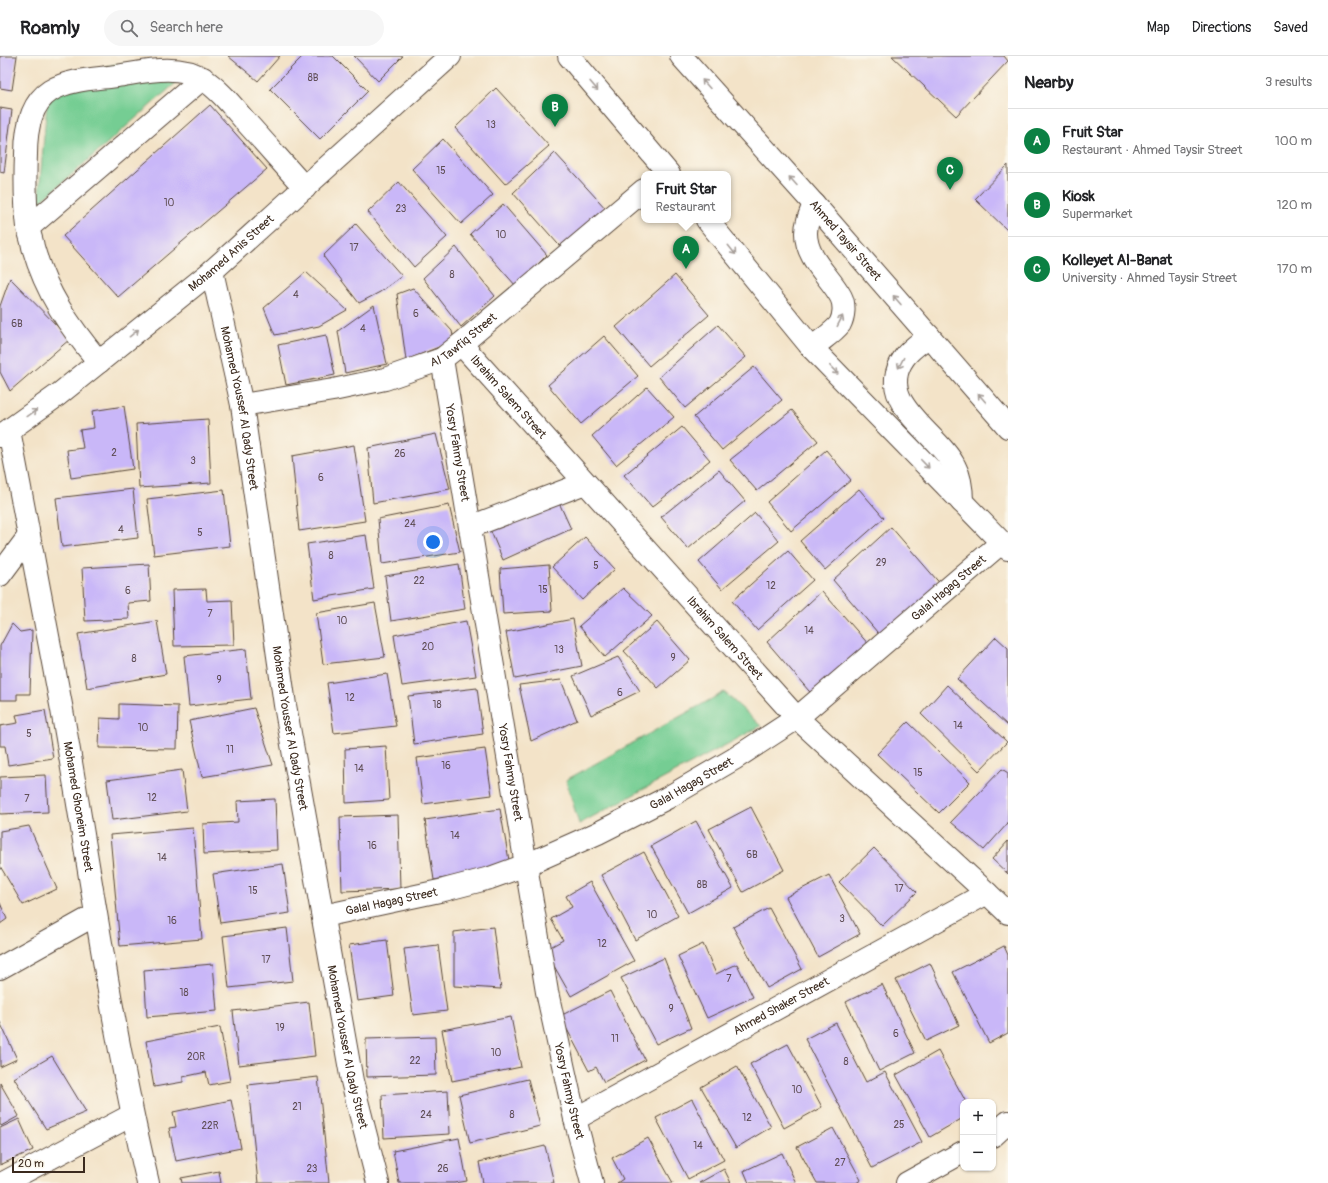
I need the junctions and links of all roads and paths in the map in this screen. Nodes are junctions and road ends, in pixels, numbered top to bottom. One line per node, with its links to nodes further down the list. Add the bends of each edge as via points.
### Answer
1 (450, 56): 6 (street, Mohamed Anis Street)
2 (569, 56): 5 (street, one-way to 5)
3 (681, 56): 8 (street, Ahmed Taysir Street, one-way to 3)
4 (203, 78): 6 (street, via 224,96); 10 (street); 10 (street, via 186,72 151,71 63,84 49,92 37,104 30,119 25,184)
5 (664, 171)
6 (304, 188): 11 (street, Mohamed Anis Street)
7 (641, 193): 13 (street, Al Tawfiq Street)
8 (814, 204): 12 (street, Ahmed Taysir Street, one-way to 8); 14 (street, one-way to 8, via 836,328 844,310 841,298 809,249 806,234 808,218)
9 (709, 223): 14 (street, one-way to 14)
10 (28, 228): 16 (street, via 39,266 55,301 76,334)
11 (212, 271): 16 (street, Mohamed Anis Street, one-way to 11); 17 (street, Mohamed Youssef Al Qady Street)
12 (929, 336): 18 (street, Ahmed Taysir Street, one-way to 12); 21 (street, one-way to 21, via 903,358 897,375 897,393 908,412 953,463 960,478)
13 (461, 344): 15 (street, Al Tawfiq Street); 20 (street, Ibrahim Salem Street)
14 (812, 348): 21 (street, one-way to 21)
15 (442, 359): 17 (street, Al Tawfiq Street, via 385,379); 22 (street, Yosry Fahmy Street)
16 (99, 362): 19 (street, Mohamed Anis Street, one-way to 16)
17 (242, 404): 31 (street, Mohamed Youssef Al Qady Street, via 285,706)
18 (1008, 427)
19 (4, 433): 23 (street, Mohamed Ghoneim Street)
20 (585, 483): 22 (street); 26 (street, Ibrahim Salem Street)
21 (962, 502): 24 (street)
22 (470, 527): 27 (street, Yosry Fahmy Street)
23 (29, 536): 25 (street); 30 (street, Mohamed Ghoneim Street, via 62,711)
24 (1005, 546): 26 (street, Galal Hagag Street)
25 (0, 575)
26 (797, 718): 27 (street, Galal Hagag Street, via 667,798); 28 (street, Ibrahim Salem Street)
27 (526, 865): 31 (street, Galal Hagag Street, via 444,890); 34 (street, Yosry Fahmy Street, via 547,992)
28 (987, 893): 29 (street, Ibrahim Salem Street); 34 (street, Ahmed Shaker Street)
29 (1008, 913)
30 (95, 915): 32 (street); 33 (street, Mohamed Ghoneim Street)
31 (323, 916): 40 (street, Mohamed Youssef Al Qady Street, via 352,1081)
32 (0, 968)
33 (132, 1115): 38 (street); 39 (street, Mohamed Ghoneim Street)
34 (575, 1119): 41 (street, Yosry Fahmy Street)
35 (1008, 1122): 36 (street)
36 (994, 1135)
37 (960, 1154): 42 (street)
38 (3, 1183)
39 (148, 1183)
40 (378, 1183)
41 (592, 1183)
42 (907, 1183)

